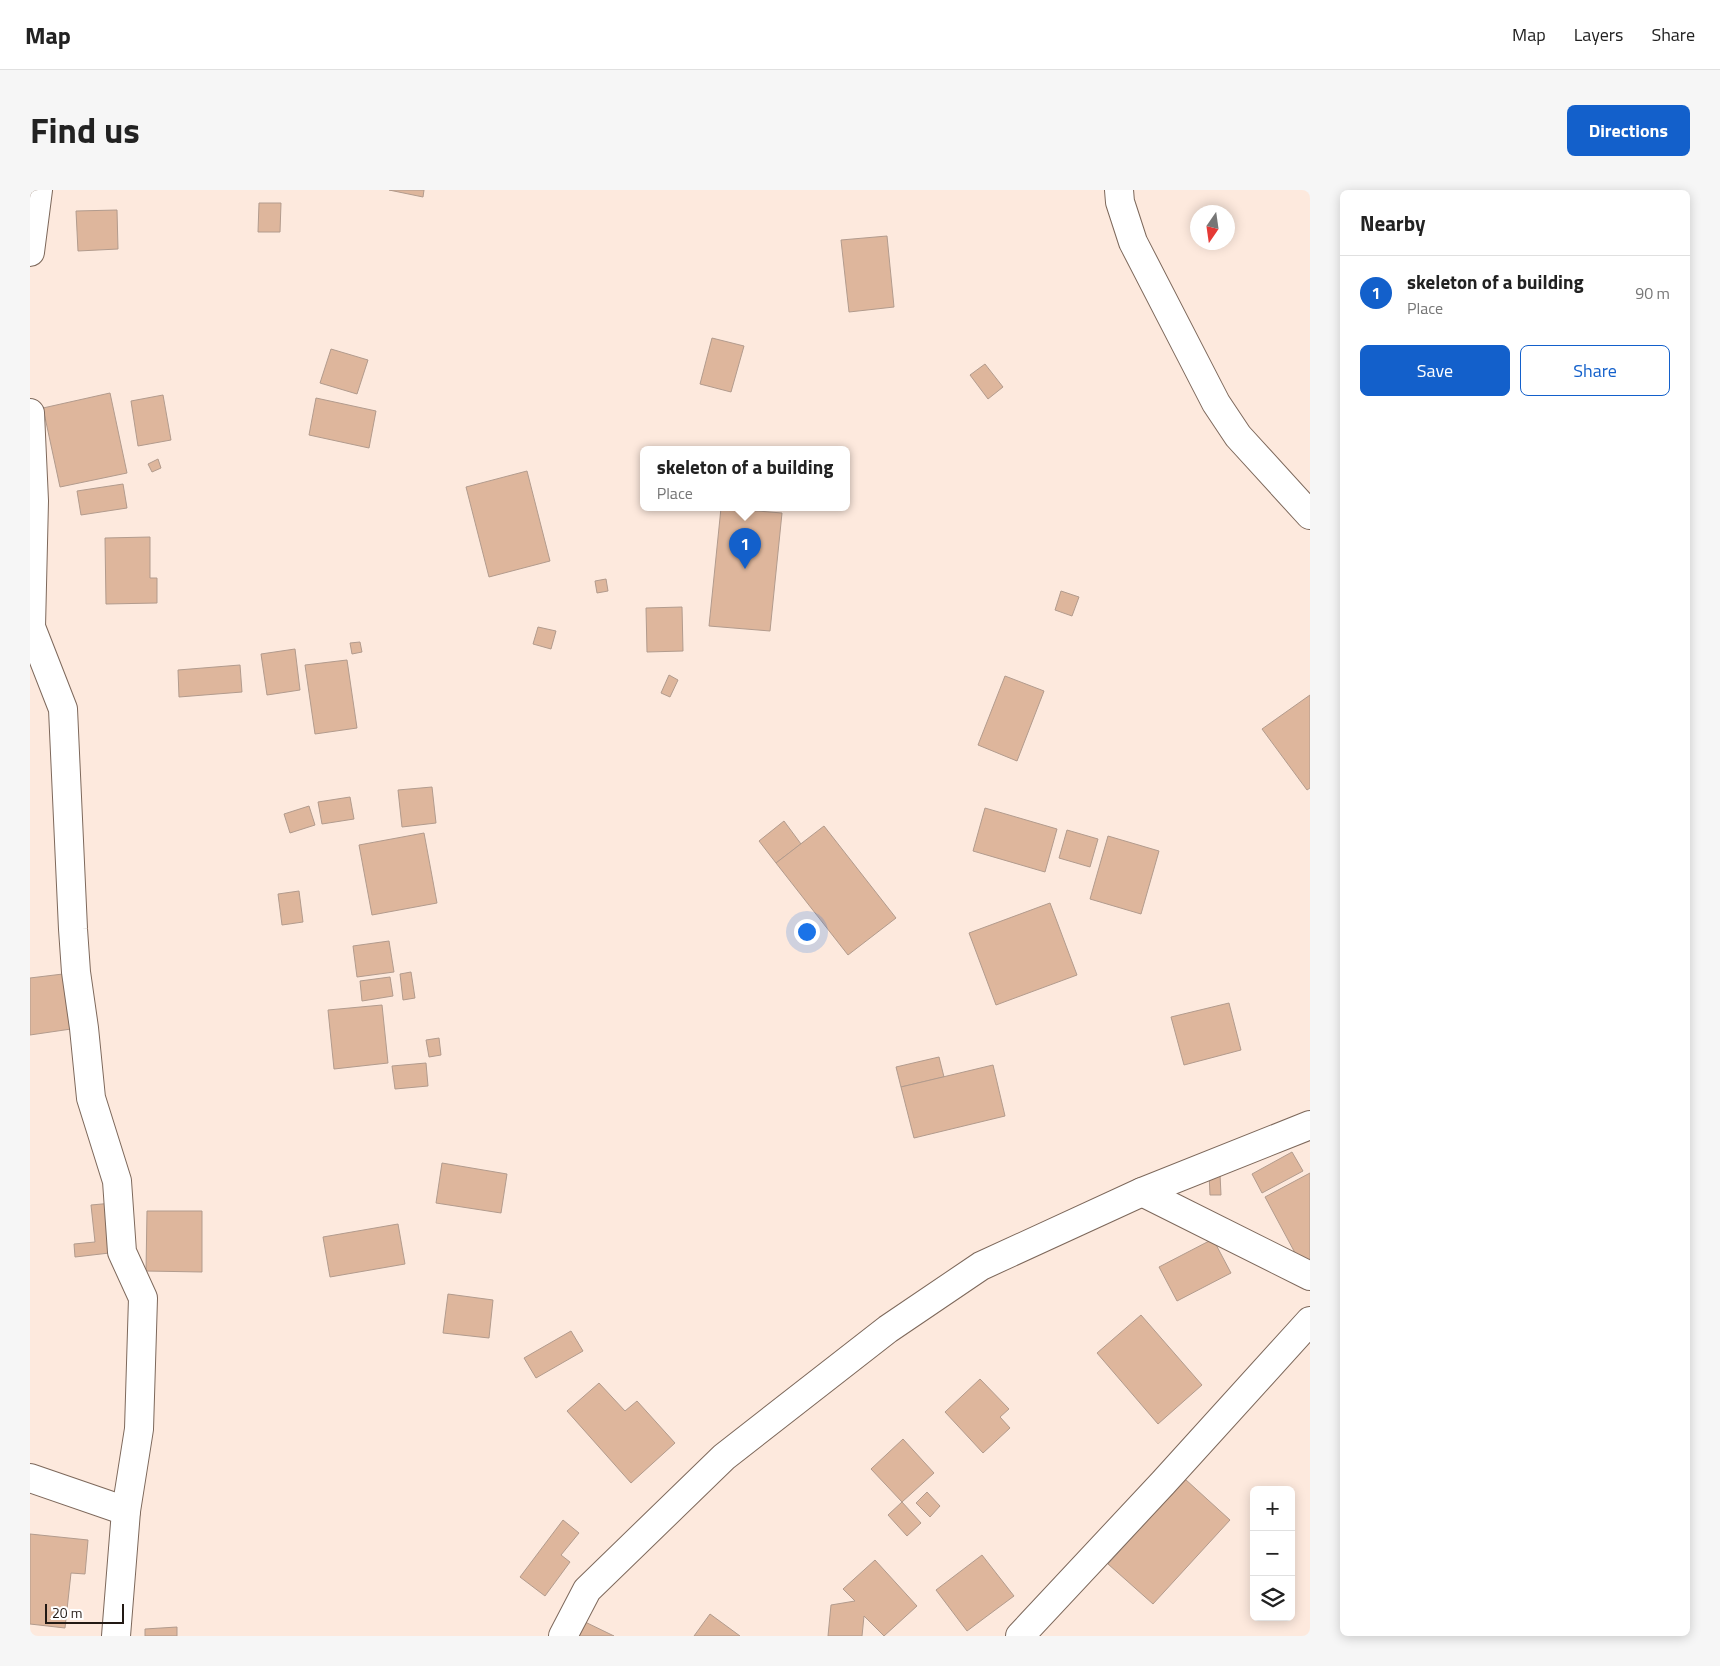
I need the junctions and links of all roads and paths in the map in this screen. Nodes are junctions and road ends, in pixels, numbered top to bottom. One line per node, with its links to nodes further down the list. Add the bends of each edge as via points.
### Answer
1 (38, 190): 3 (street)
2 (1119, 190): 6 (street, via 1133,242 1216,402 1238,436)
3 (30, 252)
4 (30, 413): 5 (street)
5 (30, 419): 12 (street, via 34,501 31,627 63,709 74,938 91,1098 117,1181 122,1252 143,1298 139,1429)
6 (1310, 516)
7 (1310, 1125): 8 (street)
8 (1142, 1192): 9 (street); 14 (street, via 981,1266 888,1329 724,1457 587,1590)
9 (1310, 1276)
10 (1310, 1321): 15 (street)
11 (30, 1478): 12 (street)
12 (126, 1510): 13 (street)
13 (116, 1636)
14 (563, 1636)
15 (1020, 1636)

